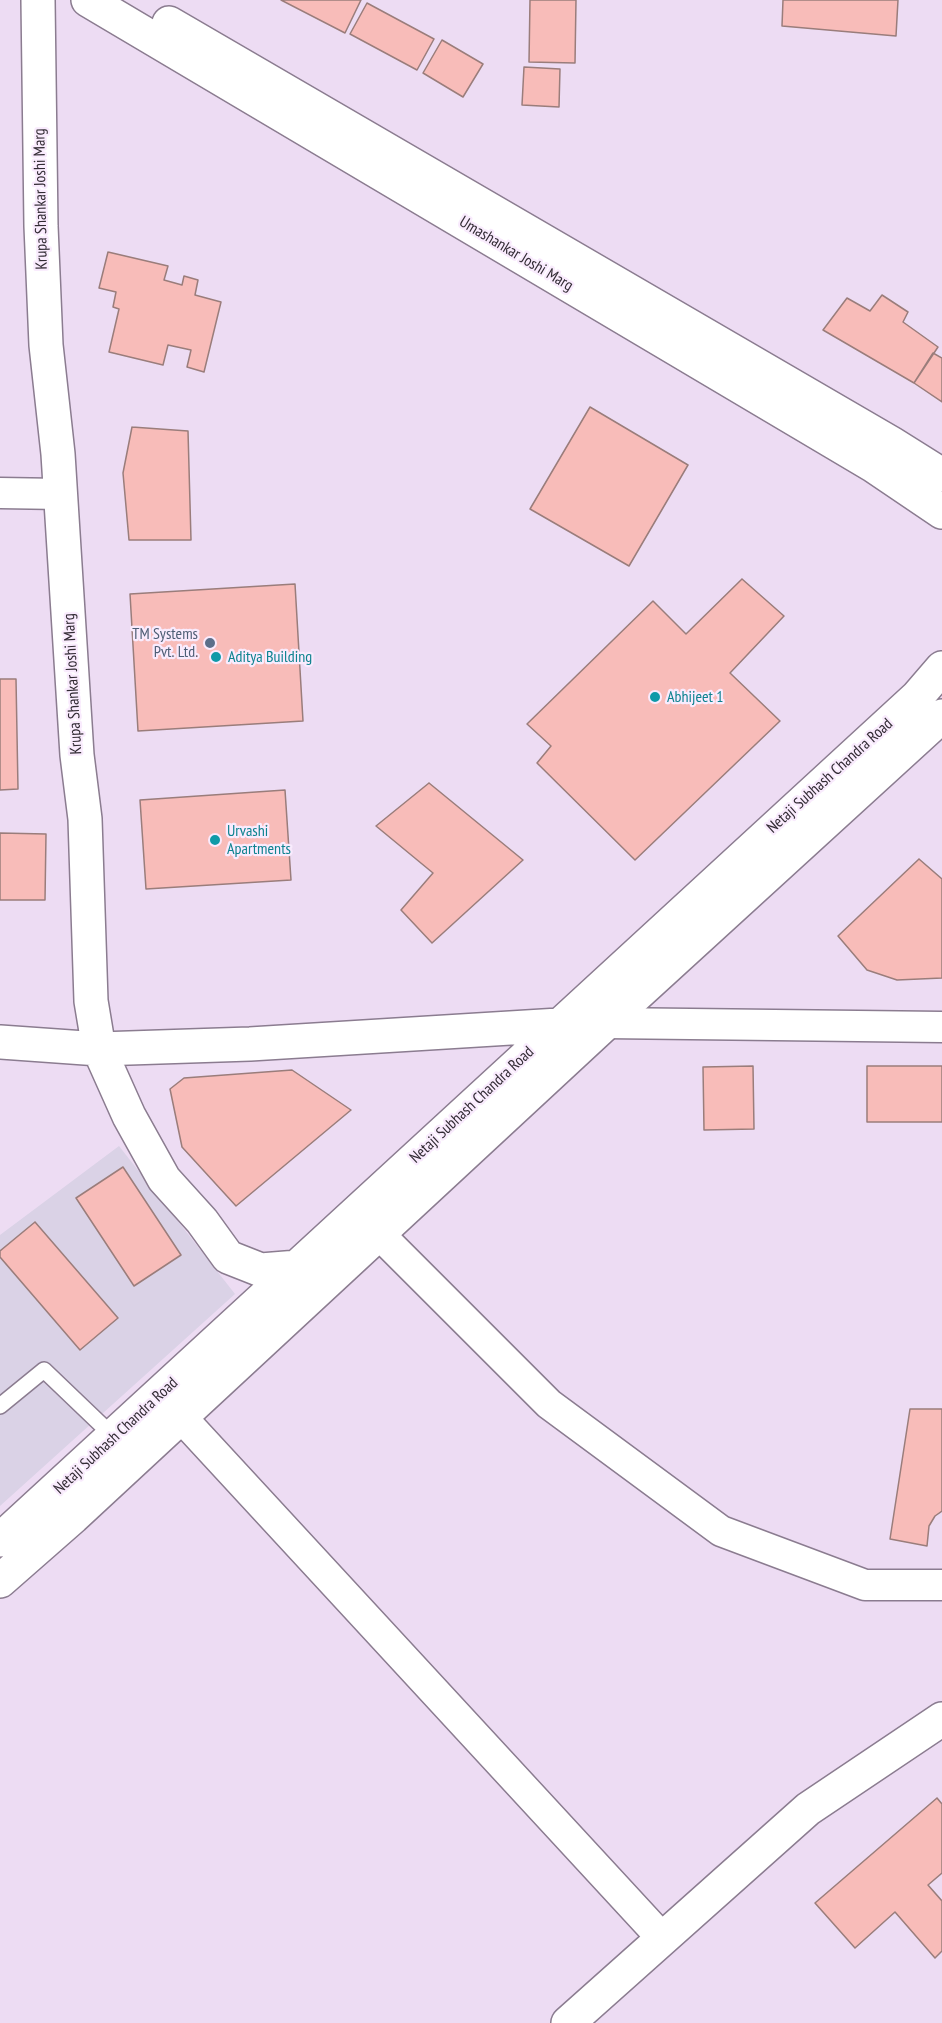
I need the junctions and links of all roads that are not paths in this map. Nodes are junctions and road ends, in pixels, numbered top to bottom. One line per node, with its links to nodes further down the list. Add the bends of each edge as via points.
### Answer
1 (38, 0): 6 (street, Krupa Shankar Joshi Marg, via 46,345)
2 (88, 0): 7 (street, Umashankar Joshi Marg, via 874,465)
3 (128, 0): 4 (street, Umashankar Joshi Marg)
4 (942, 475)
5 (0, 493): 6 (street)
6 (61, 494): 14 (street, Krupa Shankar Joshi Marg, via 77,755 85,819 91,1001)
7 (942, 512)
8 (942, 668): 11 (street, Netaji Subhash Chandra Road, via 917,697)
9 (942, 716): 10 (street, Netaji Subhash Chandra Road)
10 (606, 1023): 12 (street); 15 (street, Netaji Subhash Chandra Road)
11 (558, 1025): 14 (street); 16 (street, Netaji Subhash Chandra Road)
12 (942, 1027)
13 (0, 1042): 14 (street)
14 (99, 1049): 16 (street, Krupa Shankar Joshi Marg, via 129,1116 164,1179 228,1257 261,1270)
15 (379, 1234): 18 (street, Netaji Subhash Chandra Road); 22 (street, via 549,1404 721,1531 865,1585)
16 (298, 1267): 19 (street, Netaji Subhash Chandra Road)
17 (0, 1406): 19 (lane, via 44,1370)
18 (181, 1417): 21 (street, Netaji Subhash Chandra Road); 24 (street)
19 (114, 1437): 20 (street, Netaji Subhash Chandra Road)
20 (0, 1540)
21 (0, 1581)
22 (942, 1585)
23 (942, 1719): 24 (street, via 808,1809)
24 (662, 1938): 25 (street)
25 (568, 2023)

